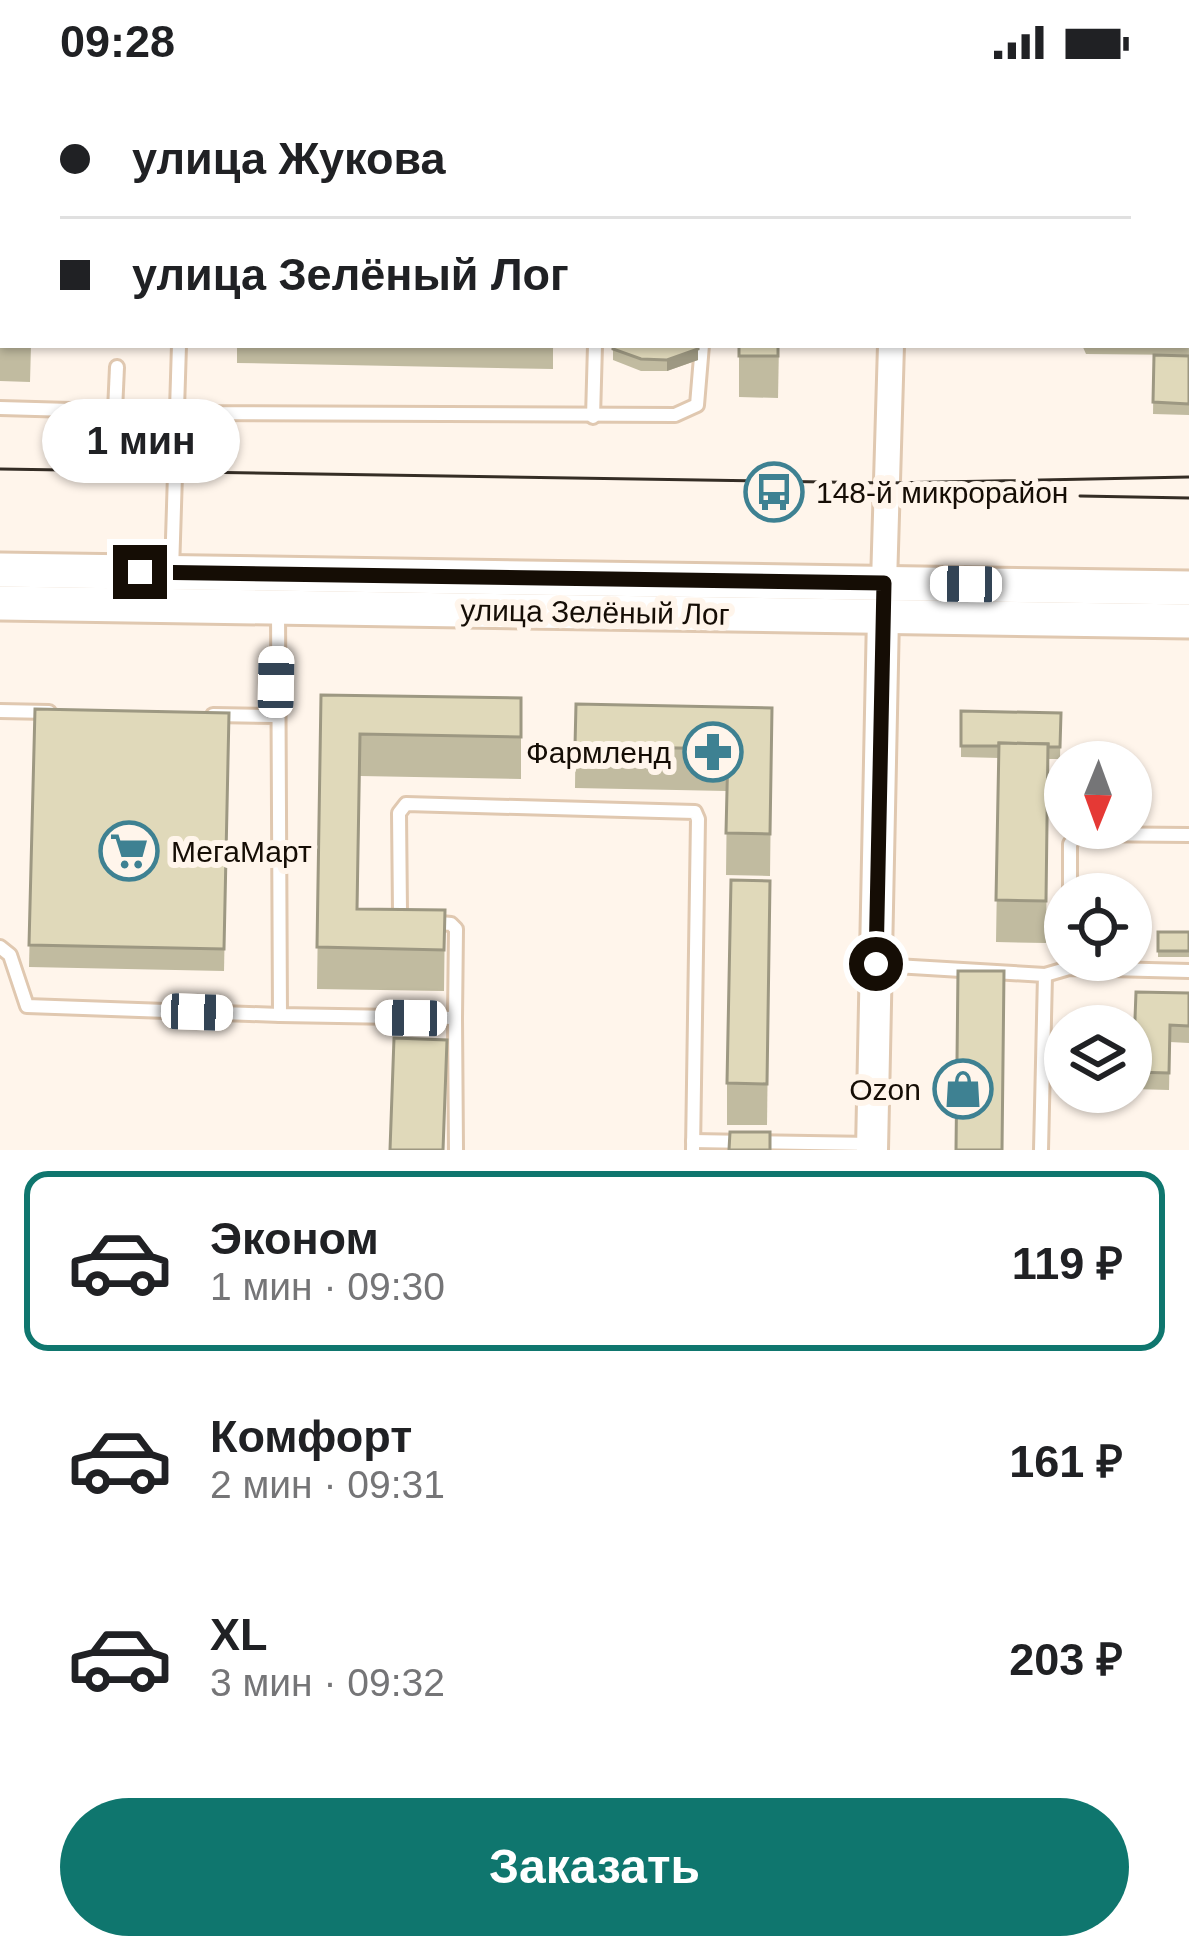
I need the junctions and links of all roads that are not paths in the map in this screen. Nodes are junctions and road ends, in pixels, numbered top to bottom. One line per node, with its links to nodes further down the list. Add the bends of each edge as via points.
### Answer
1 (179, 348): 8 (lane)
2 (595, 348): 9 (lane)
3 (702, 348): 9 (lane, via 697,406)
4 (891, 348): 13 (street)
5 (117, 367): 7 (lane)
6 (0, 408): 7 (lane)
7 (115, 411): 8 (lane)
8 (177, 413): 9 (lane); 11 (lane)
9 (593, 417)
10 (0, 570): 11 (main road, улица Зелёный Лог)
11 (172, 572): 13 (main road, улица Зелёный Лог)
12 (1189, 588): 13 (main road, улица Зелёный Лог)
13 (884, 600): 15 (main road, улица Зелёный Лог); 16 (main road, улица Зелёный Лог); 24 (street)
14 (0, 603): 15 (main road, улица Зелёный Лог)
15 (278, 607): 20 (lane)
16 (1189, 621)
17 (0, 711): 18 (lane)
18 (70, 712)
19 (208, 715): 20 (lane)
20 (278, 716): 29 (lane)
21 (1189, 835): 22 (lane, via 1077,834)
22 (1070, 873)
23 (0, 947): 29 (lane, via 26,1006)
24 (876, 964): 27 (lane); 32 (street)
25 (1152, 969): 26 (lane)
26 (1189, 971)
27 (1044, 975)
28 (1045, 981): 34 (lane)
29 (280, 1016): 30 (lane)
30 (455, 1018): 31 (lane, via 456,929 406,921 400,912 402,806 692,810); 33 (lane)
31 (693, 1146): 32 (lane)
32 (872, 1147)
33 (456, 1150)
34 (1041, 1150)

